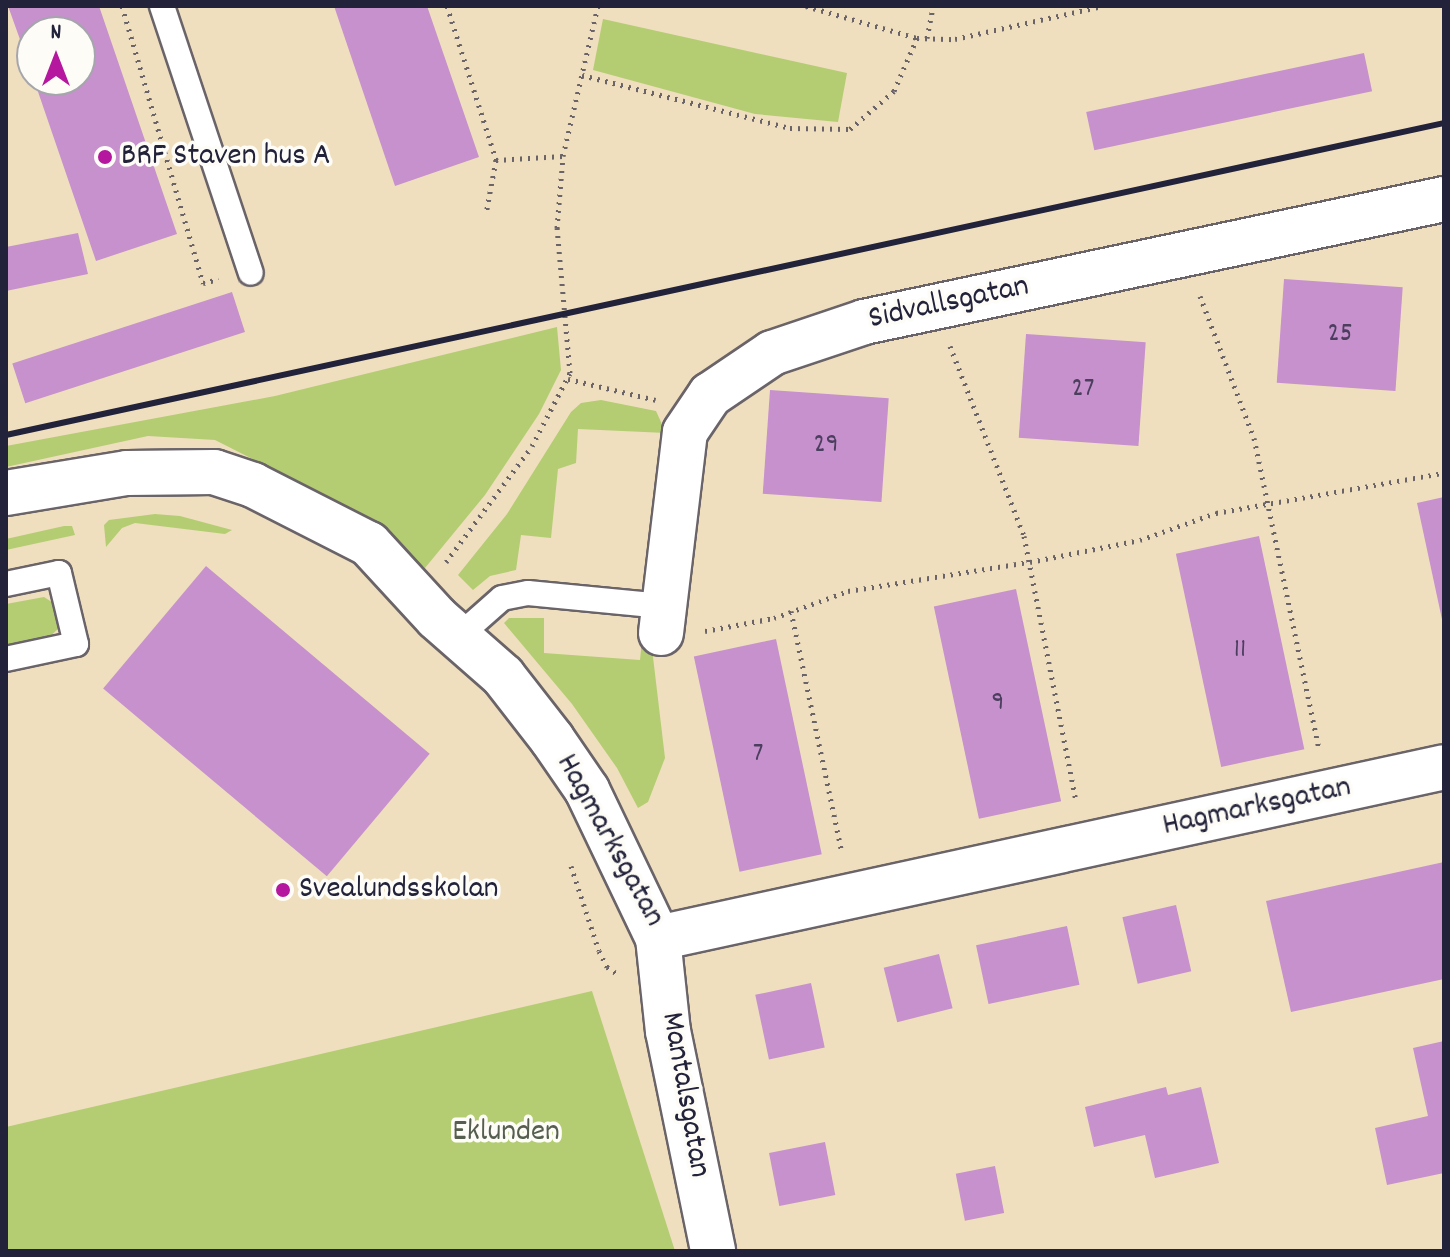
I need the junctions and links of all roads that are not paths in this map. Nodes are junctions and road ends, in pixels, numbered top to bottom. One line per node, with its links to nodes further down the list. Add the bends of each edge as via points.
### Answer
1 (162, 6): 3 (lane)
2 (1444, 199): 6 (street, Sidvallsgatan, via 802,340 742,373 697,410 685,432)
3 (251, 273)
4 (6, 493): 7 (street, Hagmarksgatan, via 127,473 214,472 253,485 369,544)
5 (6, 584): 8 (lane, via 59,573 76,644)
6 (662, 619): 7 (lane, via 528,593 502,598)
7 (459, 636): 10 (street, Hagmarksgatan, via 503,676 578,777)
8 (6, 659)
9 (1444, 767): 10 (street, Hagmarksgatan, via 851,896)
10 (661, 952): 11 (street, Mantalsgatan, via 668,1031)
11 (713, 1251)

